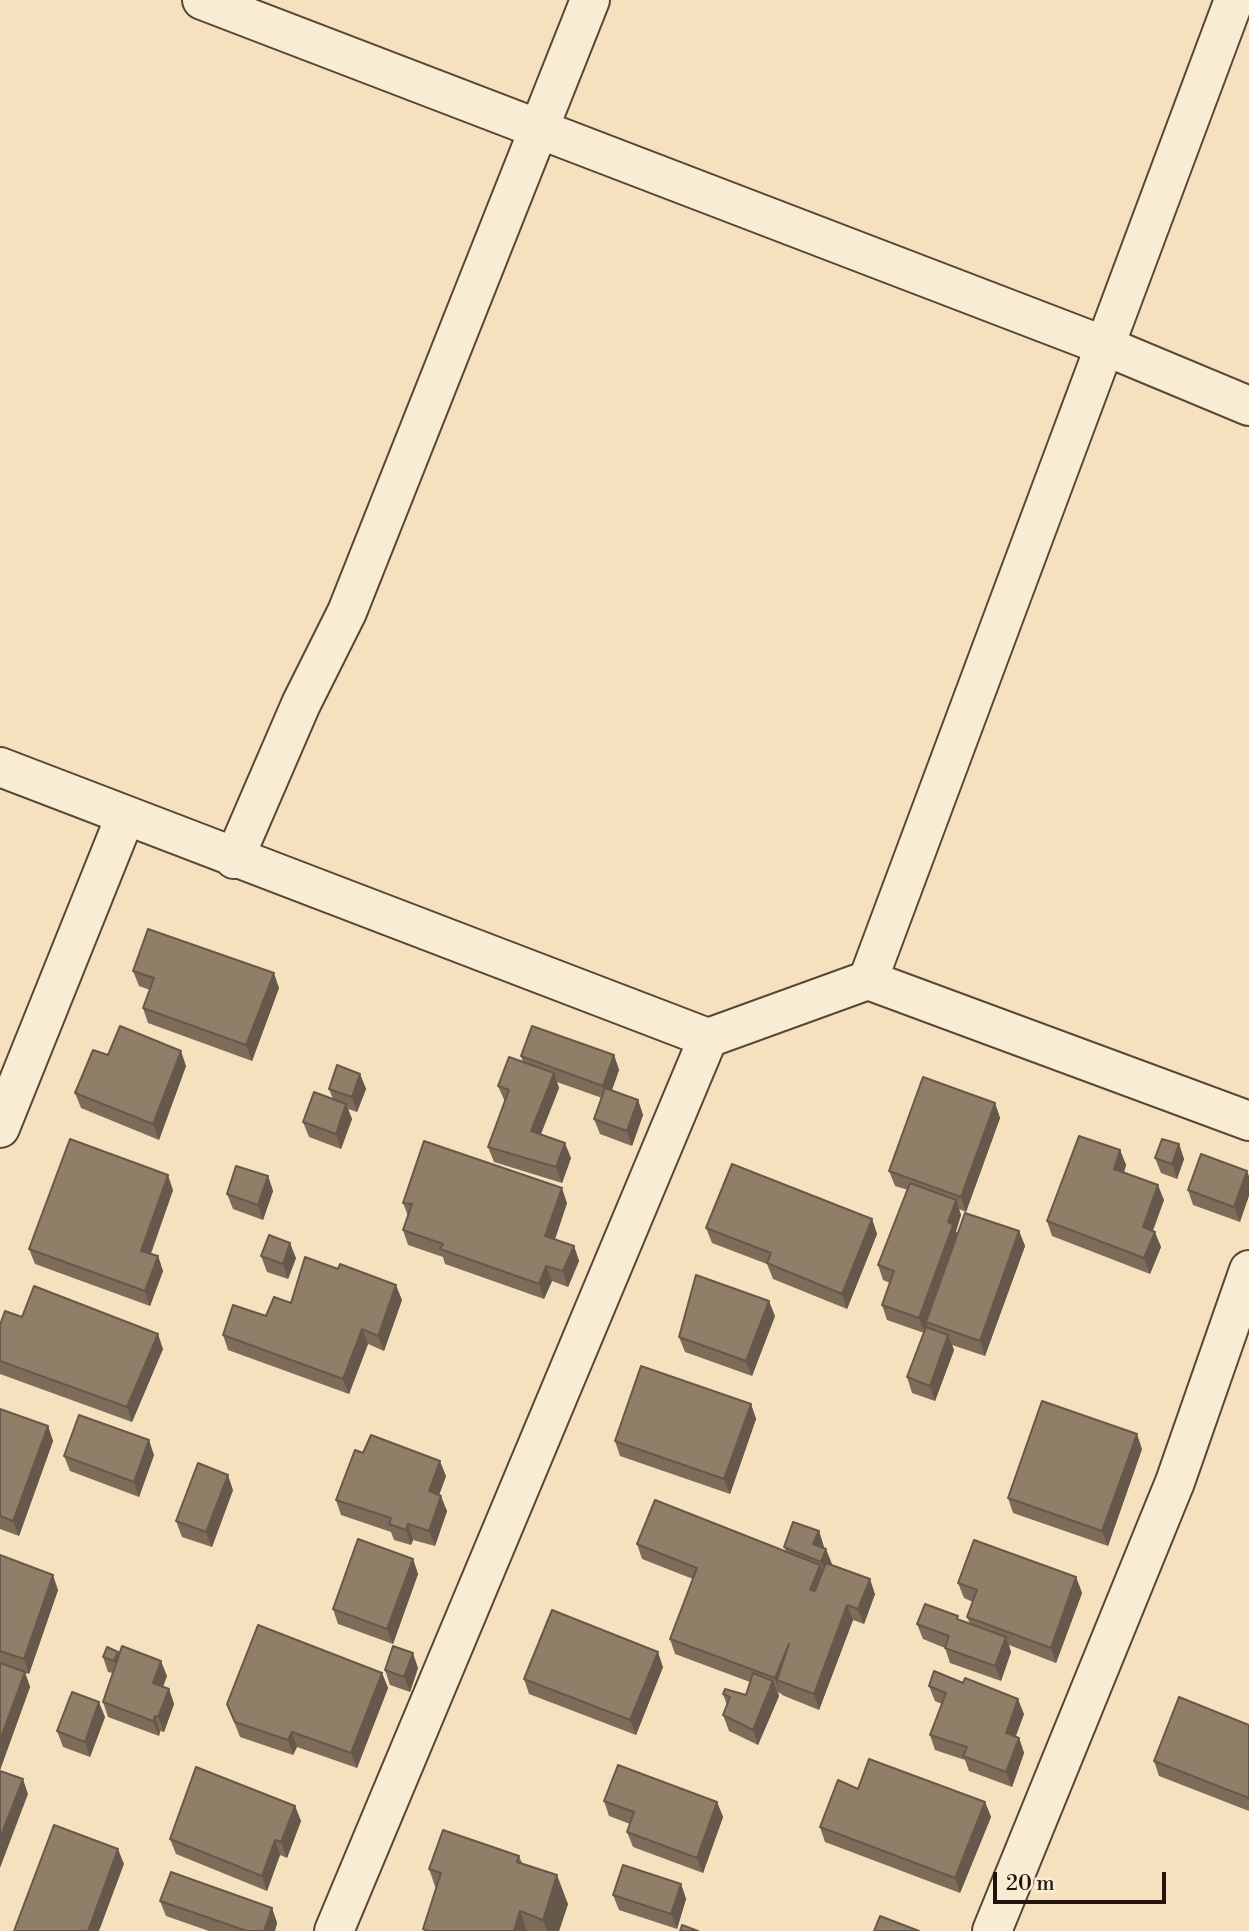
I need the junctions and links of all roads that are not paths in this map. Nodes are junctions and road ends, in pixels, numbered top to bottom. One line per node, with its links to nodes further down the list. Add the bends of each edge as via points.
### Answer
1 (202, 0): 4 (street)
2 (590, 0): 4 (street)
3 (1234, 0): 5 (street)
4 (541, 130): 5 (street); 9 (street, via 347,612 301,704)
5 (1105, 346): 6 (street); 10 (street)
6 (1249, 406)
7 (0, 767): 8 (street)
8 (125, 817): 9 (street); 13 (street)
9 (234, 859): 11 (street)
10 (868, 980): 11 (street); 12 (street)
11 (708, 1038): 15 (street)
12 (1249, 1121)
13 (0, 1128)
14 (1249, 1270): 16 (street, via 1175,1482)
15 (334, 1931)
16 (992, 1931)

